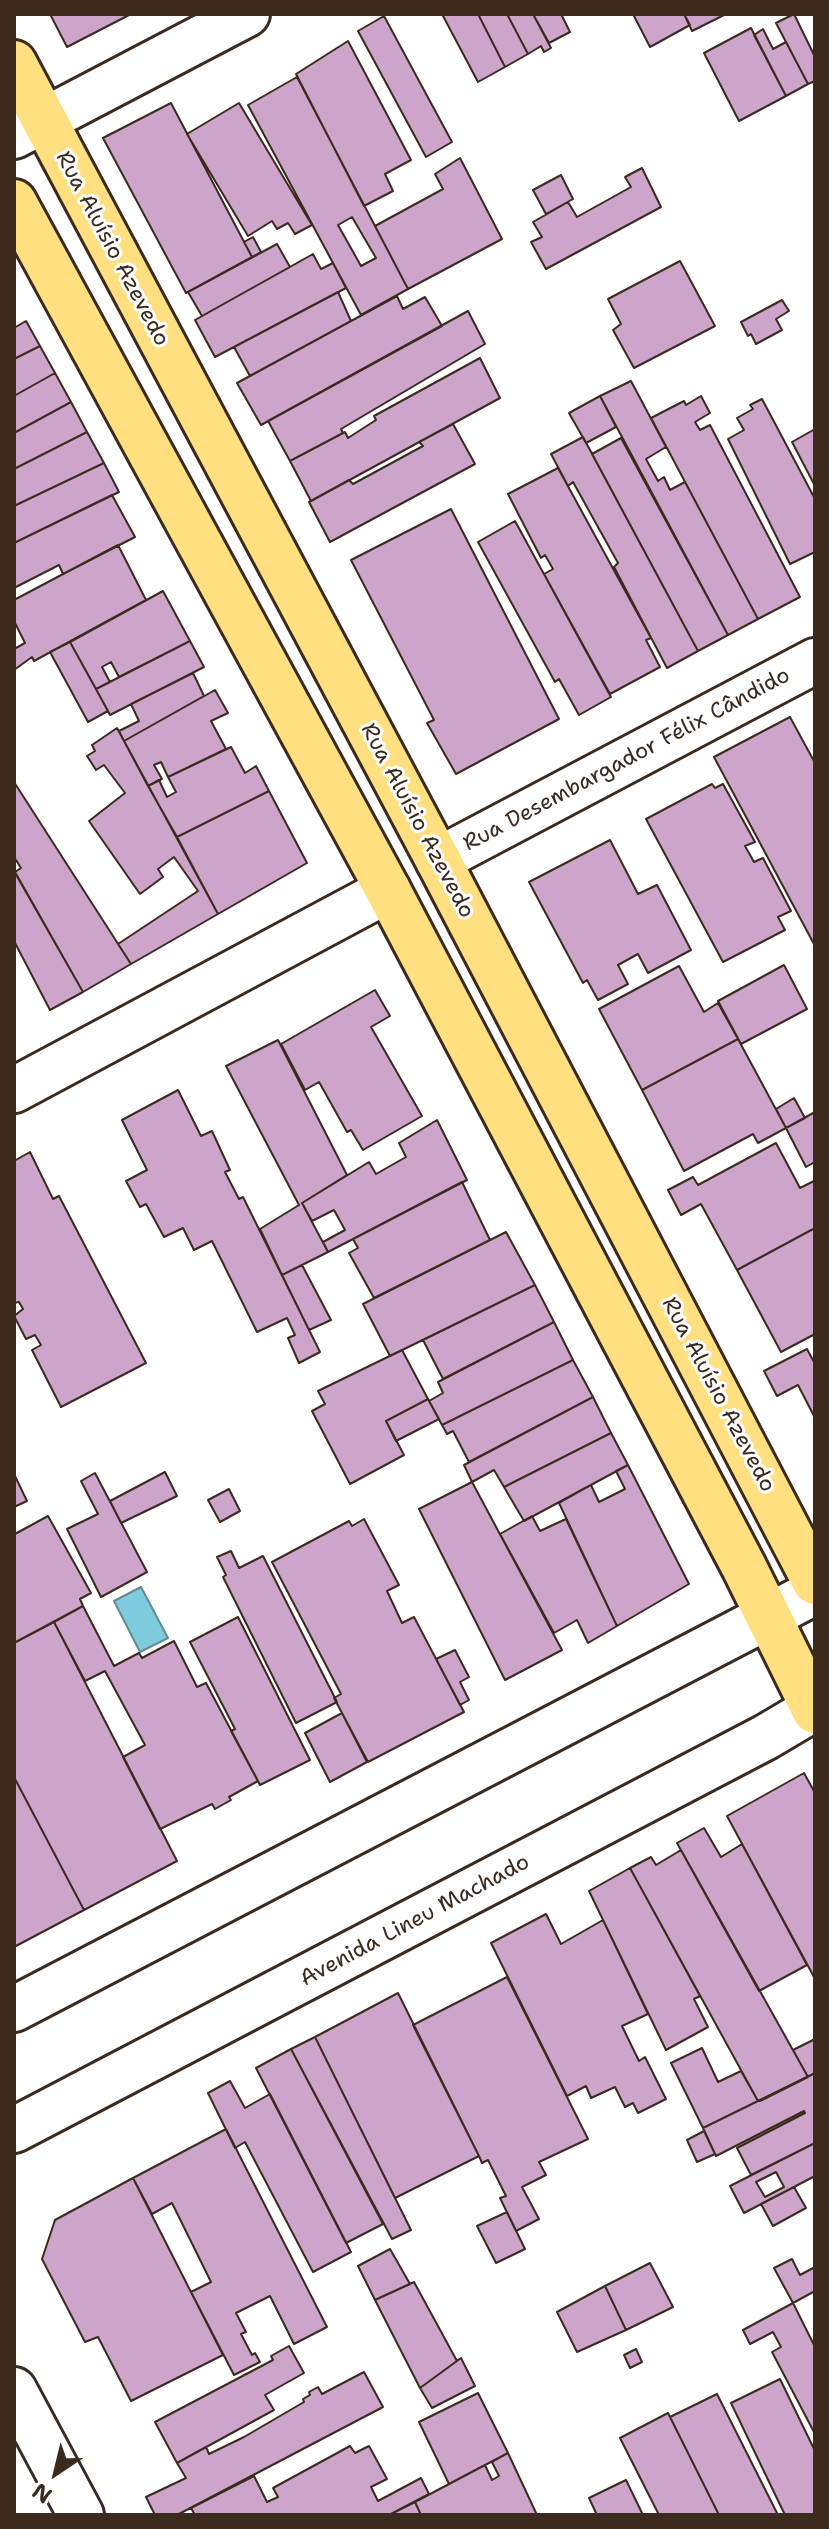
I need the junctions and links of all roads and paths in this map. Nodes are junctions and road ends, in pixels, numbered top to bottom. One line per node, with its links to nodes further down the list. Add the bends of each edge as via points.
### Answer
1 (247, 14): 3 (street)
2 (14, 63): 3 (main road, Rua Aluísio Azevedo)
3 (29, 128): 6 (main road, Rua Aluísio Azevedo)
4 (14, 202): 7 (main road)
5 (815, 661): 6 (street, Rua Desembargador Félix Cândido)
6 (438, 860): 9 (main road, Rua Aluísio Azevedo)
7 (388, 890): 8 (street); 11 (main road)
8 (14, 1090)
9 (815, 1582)
10 (815, 1592): 11 (street)
11 (769, 1616): 12 (main road); 13 (street)
12 (815, 1709): 14 (street, Avenida Lineu Machado)
13 (14, 2009)
14 (14, 2130)
15 (14, 2390): 16 (street)
16 (81, 2515)

